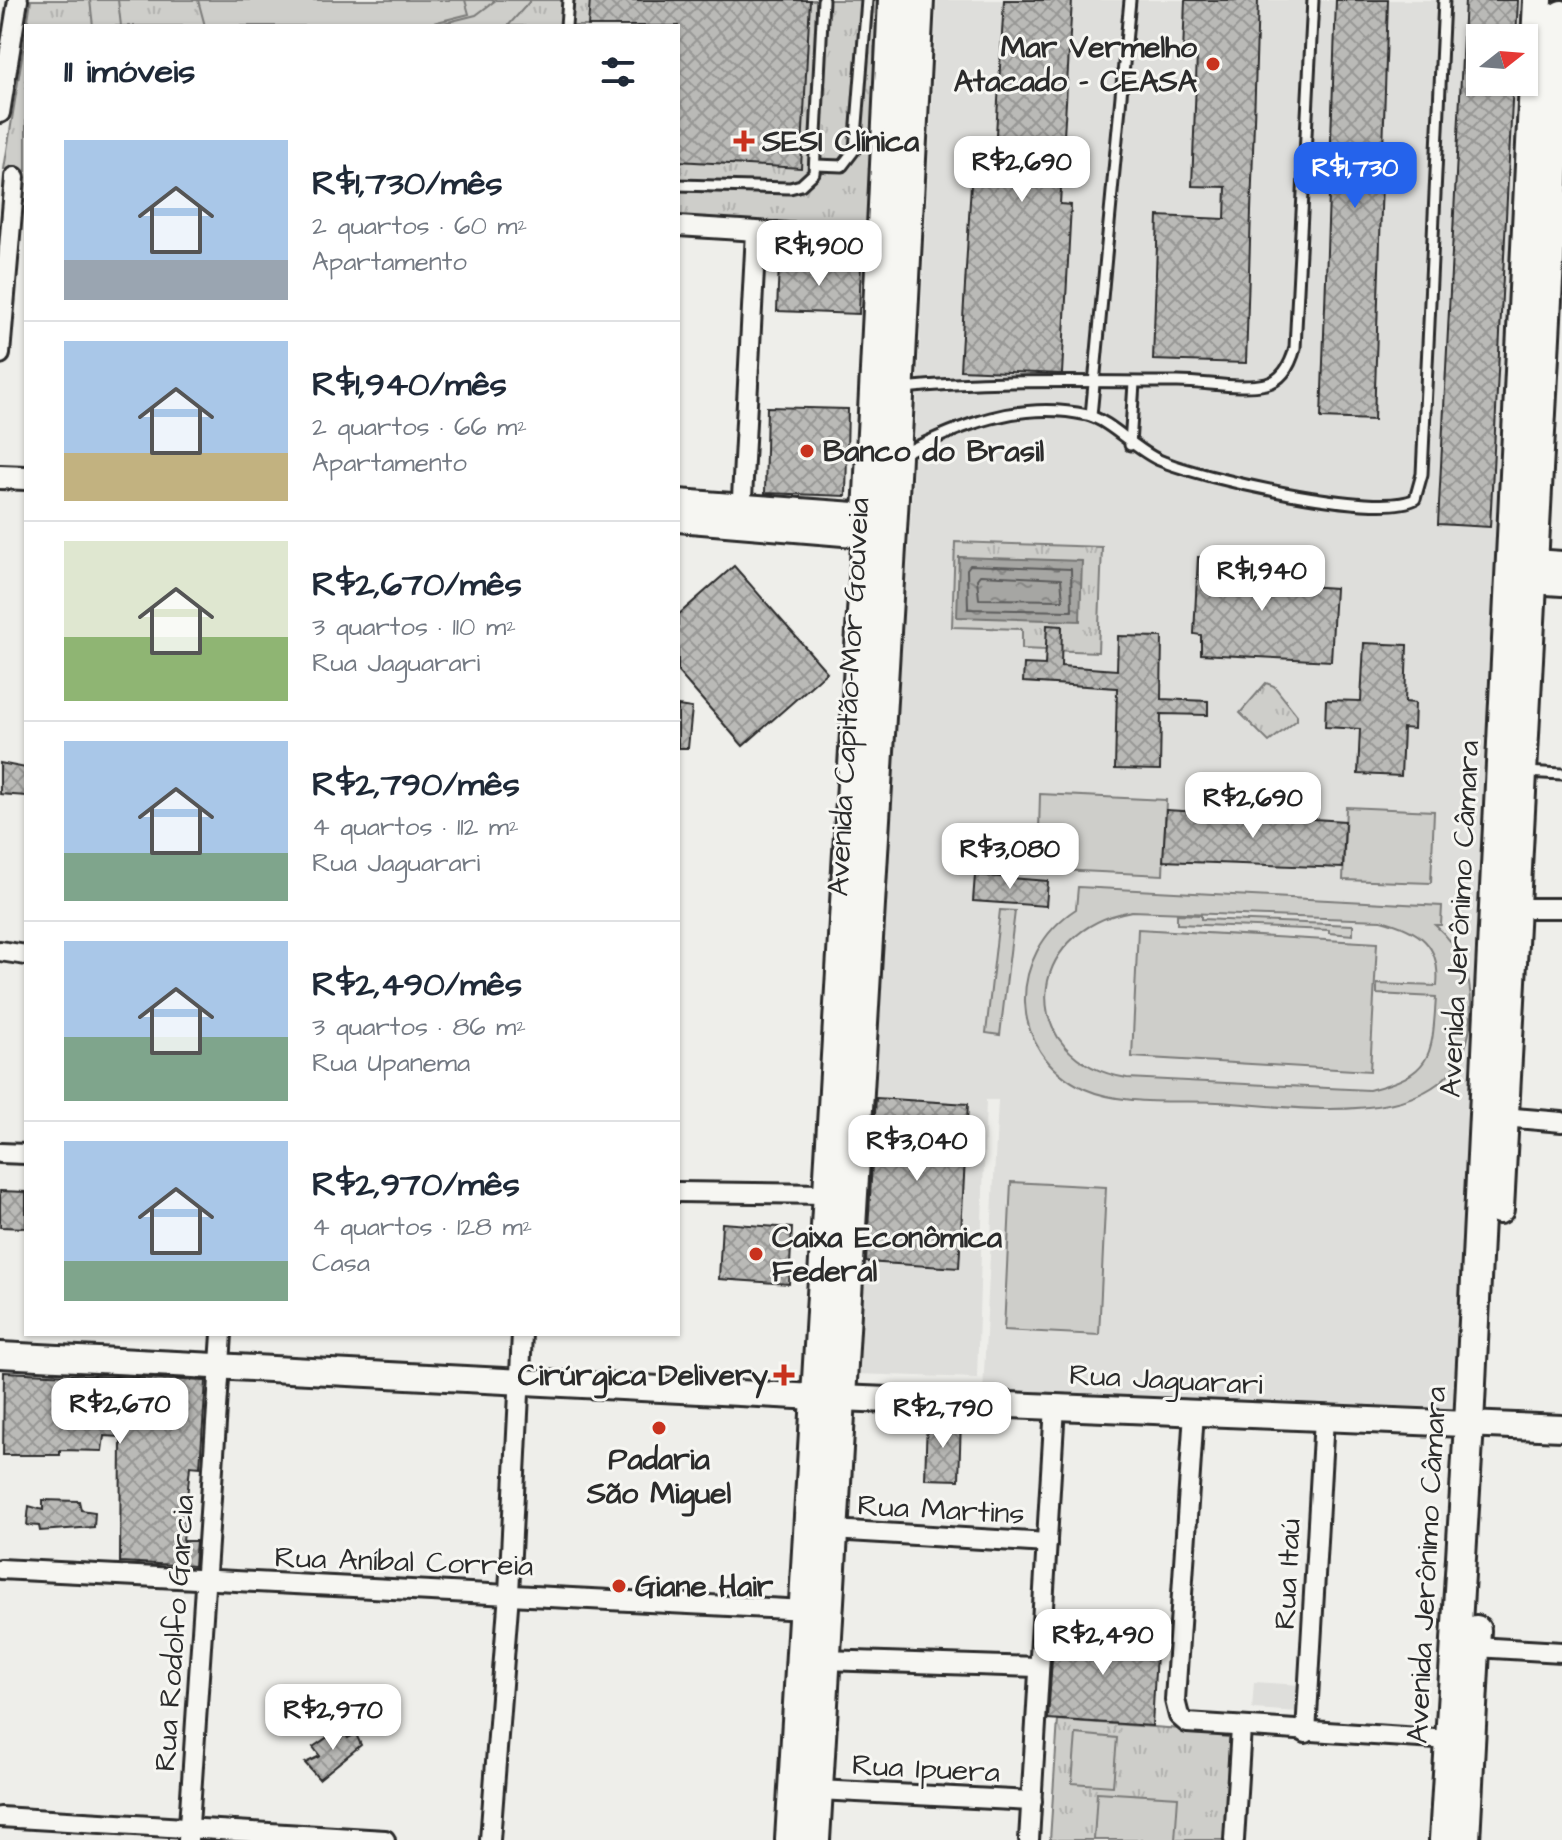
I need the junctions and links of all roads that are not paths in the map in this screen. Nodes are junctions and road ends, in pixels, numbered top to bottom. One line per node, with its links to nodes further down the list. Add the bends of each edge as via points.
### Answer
1 (18, 0): 13 (street)
2 (568, 0): 12 (lane)
3 (823, 0): 14 (lane)
4 (867, 0): 14 (lane, via 855,149 842,166)
5 (893, 0): 19 (main road, Avenida Capitão-Mor Gouveia)
6 (919, 0): 24 (main road, Avenida Capitão-Mor Gouveia)
7 (1130, 0): 23 (lane)
8 (1313, 0): 22 (lane, via 1292,359 1268,384)
9 (1444, 0): 27 (lane, via 1418,496 1410,502 1386,503 1284,495 1212,478)
10 (1538, 0): 65 (main road, Avenida Jerônimo Câmara)
11 (1562, 15): 20 (main road, Avenida Jerônimo Câmara)
12 (566, 24)
13 (0, 113)
14 (816, 165): 16 (lane, via 807,181 790,188)
15 (14, 176): 21 (street)
16 (680, 185)
17 (680, 226): 18 (street)
18 (756, 232): 19 (street); 34 (street)
19 (882, 239): 36 (main road, Avenida Capitão-Mor Gouveia)
20 (1555, 282): 26 (main road, Avenida Jerônimo Câmara)
21 (0, 354)
22 (1134, 383): 23 (lane); 27 (lane)
23 (1095, 384): 24 (lane); 25 (lane)
24 (900, 389): 28 (main road, Avenida Capitão-Mor Gouveia)
25 (1091, 416): 27 (lane); 28 (lane, via 1025,411 996,416)
26 (1551, 421): 38 (main road, Avenida Jerônimo Câmara)
27 (1130, 445)
28 (896, 457): 40 (main road, Avenida Capitão-Mor Gouveia)
29 (0, 461): 30 (street)
30 (24, 463)
31 (0, 477): 32 (street)
32 (24, 478)
33 (680, 501): 34 (street)
34 (741, 514): 35 (street); 36 (street)
35 (680, 520)
36 (867, 526): 41 (main road, Avenida Capitão-Mor Gouveia)
37 (1562, 563): 38 (street)
38 (1533, 572): 39 (street); 42 (main road, Avenida Jerônimo Câmara)
39 (1562, 584)
40 (887, 622): 41 (main road); 45 (main road, Avenida Capitão-Mor Gouveia)
41 (860, 657): 44 (main road, Avenida Capitão-Mor Gouveia)
42 (1522, 772): 43 (lane); 46 (main road, Avenida Jerônimo Câmara)
43 (1562, 774)
44 (849, 841): 45 (main road); 55 (main road, Avenida Capitão-Mor Gouveia)
45 (871, 878): 61 (main road, Avenida Capitão-Mor Gouveia)
46 (1514, 908): 47 (street); 50 (main road, Avenida Jerônimo Câmara)
47 (1562, 908)
48 (0, 951): 49 (street)
49 (24, 955)
50 (1503, 1117): 51 (street); 65 (main road, Avenida Jerônimo Câmara)
51 (1562, 1122)
52 (0, 1153): 53 (street)
53 (24, 1154)
54 (680, 1192): 55 (street)
55 (828, 1194): 61 (main road, Avenida Capitão-Mor Gouveia)
56 (222, 1336): 59 (street, Rua Rodolfo Garcia)
57 (522, 1336): 60 (street)
58 (0, 1355): 59 (main road, Rua Jaguarari)
59 (220, 1366): 60 (main road, Rua Jaguarari); 70 (street, Rua Rodolfo Garcia)
60 (519, 1381): 61 (main road, Rua Jaguarari); 71 (street)
61 (828, 1397): 62 (main road, Rua Jaguarari); 67 (main road); 72 (main road)
62 (1055, 1406): 63 (main road, Rua Jaguarari); 68 (street)
63 (1194, 1412): 64 (main road, Rua Jaguarari); 77 (street, via 1176,1682 1179,1716 1187,1723)
64 (1324, 1418): 65 (main road, Rua Jaguarari); 78 (street, Rua Itaú)
65 (1478, 1424): 66 (main road, Rua Jaguarari); 73 (main road, Avenida Jerônimo Câmara); 79 (main road, Avenida Jerônimo Câmara)
66 (1562, 1428)
67 (832, 1530): 68 (street, Rua Martins); 75 (main road)
68 (1047, 1543): 76 (street)
69 (0, 1569): 70 (street, Rua Aníbal Correia)
70 (205, 1582): 71 (street, Rua Aníbal Correia); 83 (street, Rua Rodolfo Garcia)
71 (509, 1593): 72 (street, Rua Aníbal Correia); 85 (street)
72 (806, 1610): 86 (main road)
73 (1476, 1647): 74 (street); 91 (main road, Avenida Jerônimo Câmara)
74 (1562, 1652)
75 (825, 1660): 76 (street); 80 (main road)
76 (1038, 1667): 81 (street)
77 (1241, 1728): 78 (street); 89 (street)
78 (1306, 1733): 79 (street)
79 (1451, 1740): 90 (main road, Avenida Jerônimo Câmara)
80 (818, 1790): 81 (street, Rua Ipuera); 87 (main road)
81 (1032, 1801): 88 (street)
82 (0, 1817): 83 (street)
83 (188, 1834): 84 (street)
84 (385, 1840)
85 (490, 1840)
86 (790, 1840)
87 (815, 1840)
88 (1029, 1840)
89 (1234, 1840)
90 (1444, 1840)
91 (1465, 1840)

